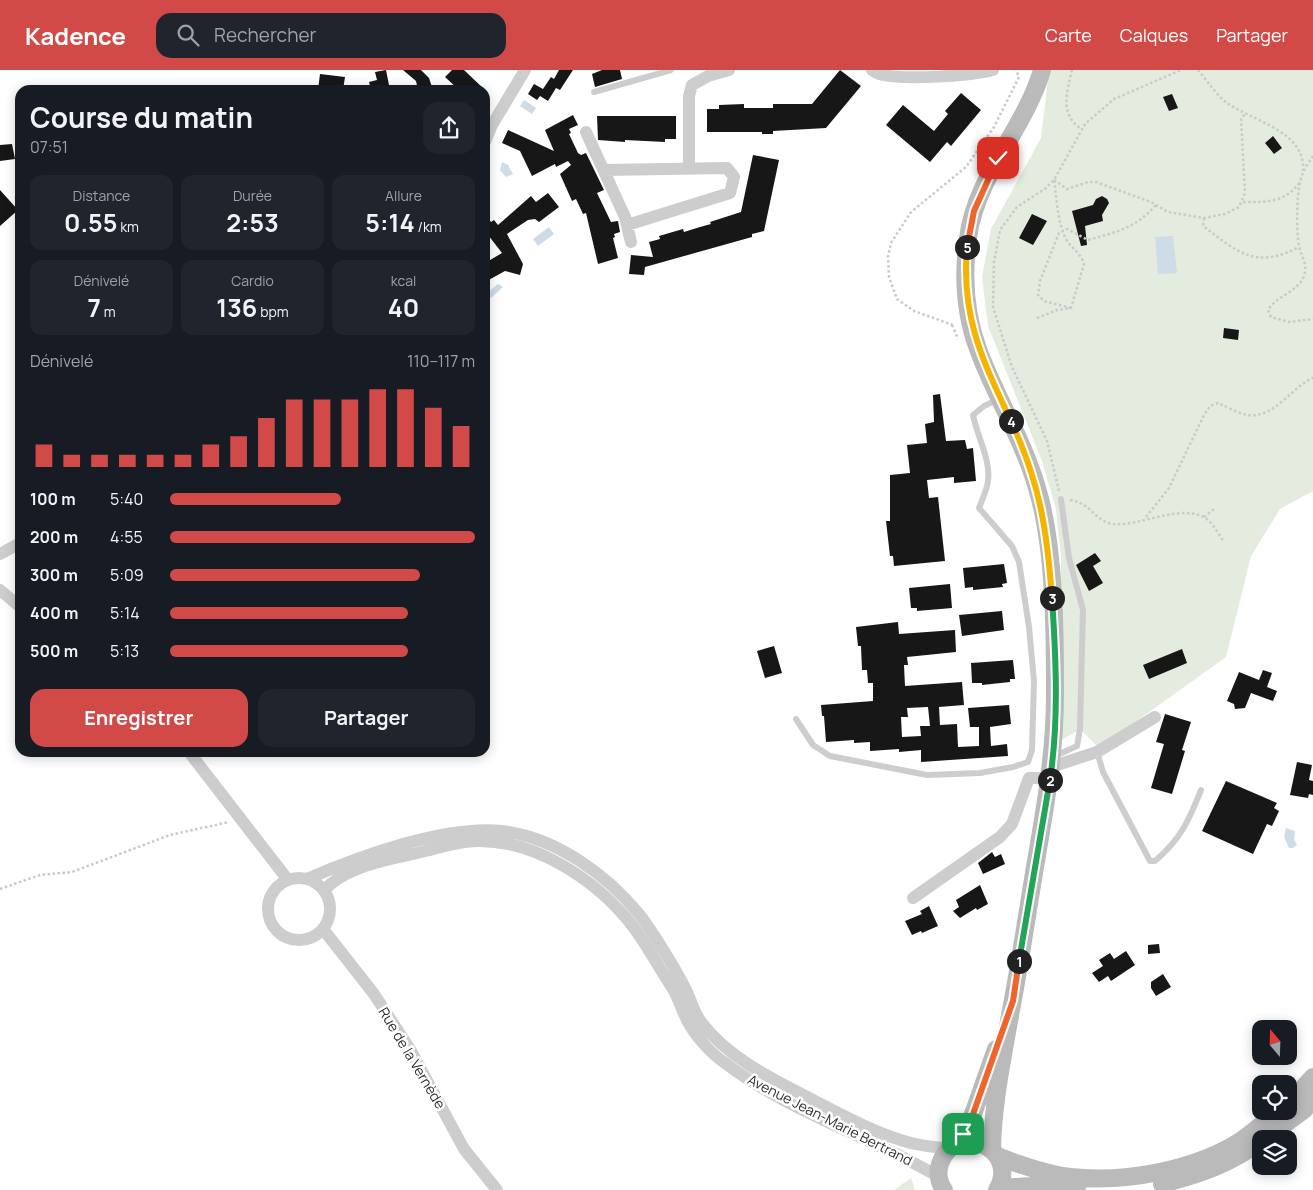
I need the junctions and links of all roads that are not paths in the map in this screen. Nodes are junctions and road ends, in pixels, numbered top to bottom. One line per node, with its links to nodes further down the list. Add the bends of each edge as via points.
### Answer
1 (525, 70): 8 (street)
2 (671, 70): 7 (lane)
3 (729, 70): 10 (street, via 692,85 689,96)
4 (872, 70): 5 (street, via 881,75 903,76 978,74)
5 (993, 70)
6 (1042, 70): 14 (main road, via 1037,89 985,183 968,236 965,266 970,323)
7 (594, 92)
8 (490, 121)
9 (586, 132): 11 (street)
10 (689, 169): 11 (street); 12 (street, via 727,168 734,177 730,193)
11 (604, 170): 12 (street)
12 (627, 225): 13 (street)
13 (631, 242)
14 (1000, 398): 21 (lane, via 973,415 985,455 988,481 980,508 1012,546 1019,562 1034,681 1032,750 1028,762 980,772 927,775 830,756 813,745); 24 (main road, via 1026,453 1045,524 1055,642)
15 (1061, 499): 24 (lane, via 1069,558 1083,610 1080,729 1077,746)
16 (15, 546): 17 (street)
17 (0, 554)
18 (0, 590): 19 (street)
19 (15, 603)
20 (1155, 717): 22 (street)
21 (796, 719)
22 (1096, 752): 24 (street); 25 (lane, via 1103,772 1150,861 1161,857 1184,830)
23 (193, 757): 27 (street)
24 (1051, 767): 29 (street, via 1029,778 1012,824 1000,837); 31 (main road)
25 (1201, 790)
26 (308, 879): 27 (street); 28 (street); 37 (street, Avenue Jean-Marie Bertrand, via 348,860 451,834 476,830 503,831 531,837 577,860 600,876 639,915 685,988 700,1021 730,1052 771,1078 877,1132 913,1144)
27 (288, 880): 30 (street, via 279,884 268,902 270,921 275,930 294,940 314,936)
28 (324, 890): 30 (street, via 330,909); 40 (street, Avenue Jean-Marie Bertrand, via 335,878 354,870 460,843 501,843 527,849 551,860 591,883 628,920 675,992 691,1028 723,1062 769,1092 906,1158)
29 (913, 898)
30 (323, 929): 42 (street, Rue de la Vernède, via 374,994 411,1051 464,1149)
31 (1013, 1001): 37 (main road, via 972,1117); 39 (main road, via 992,1123)
32 (1313, 1077): 33 (main road)
33 (1297, 1094)
34 (1313, 1099): 36 (main road, via 1304,1110)
35 (1267, 1120): 39 (main road, via 1242,1140 1196,1162 1131,1176 1070,1177 1021,1166)
36 (1276, 1130)
37 (954, 1146): 39 (main road, via 976,1142); 40 (main road, via 943,1157)
38 (1252, 1148): 44 (main road, via 1205,1173 1162,1184)
39 (994, 1153): 41 (main road, via 1002,1167)
40 (941, 1184)
41 (997, 1189): 43 (main road, via 1032,1186)
42 (496, 1190)
43 (1077, 1190)
44 (1092, 1190)

